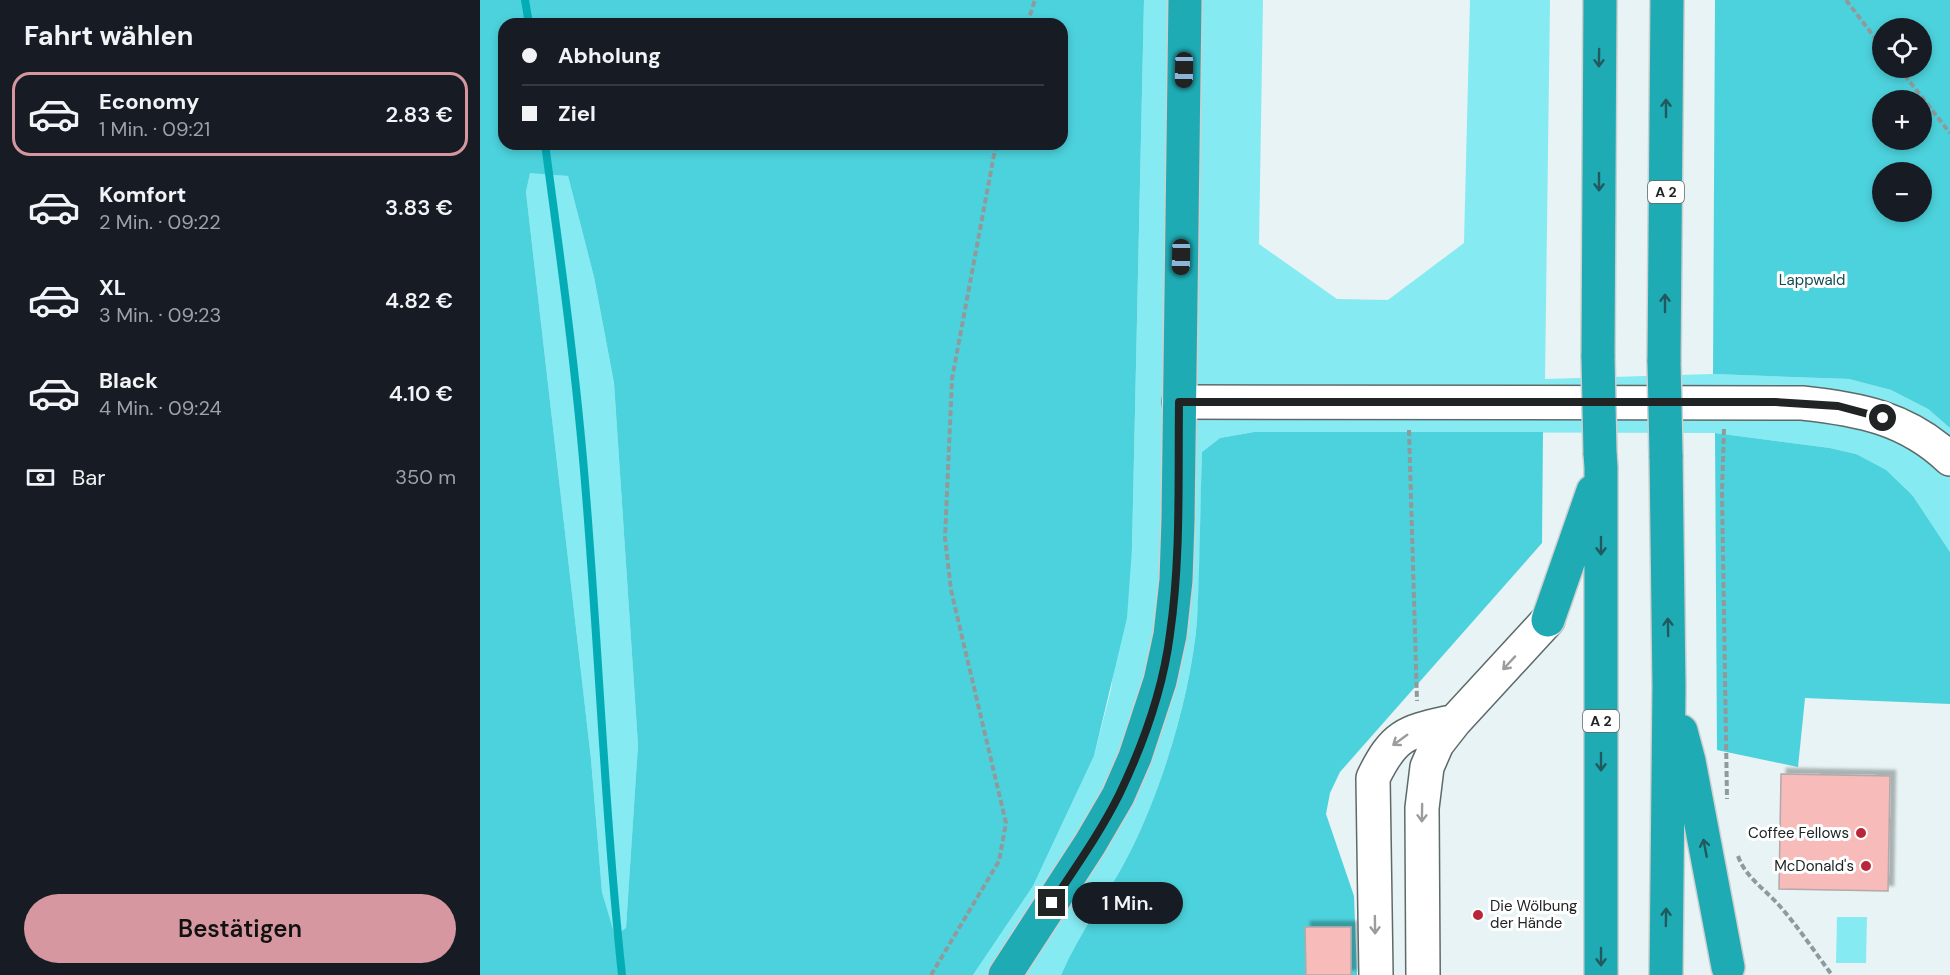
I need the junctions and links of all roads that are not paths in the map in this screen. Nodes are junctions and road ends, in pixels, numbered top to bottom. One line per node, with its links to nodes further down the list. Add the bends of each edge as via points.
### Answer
1 (1185, 0): 4 (highway)
2 (1600, 0): 6 (highway, A 2, one-way to 6, bridge)
3 (1667, 0): 8 (highway, A 2, one-way to 3, bridge, via 1664,362)
4 (1179, 402): 5 (lane, via 1802,403 1838,406 1896,422 1930,441); 11 (highway, via 1175,591 1170,635 1149,719 1118,796)
5 (1950, 459)
6 (1601, 460): 7 (highway); 14 (highway, A 2, one-way to 14)
7 (1548, 620): 9 (lane, one-way to 9)
8 (1669, 686): 10 (highway, one-way to 8, via 1689,761); 15 (highway, A 2, one-way to 8)
9 (1455, 722): 12 (lane, one-way to 12, via 1401,737 1385,753 1373,778); 13 (lane, one-way to 13, via 1437,744 1427,767 1422,808)
10 (1728, 971)
11 (1005, 975)
12 (1376, 975)
13 (1423, 975)
14 (1601, 975)
15 (1666, 975)

